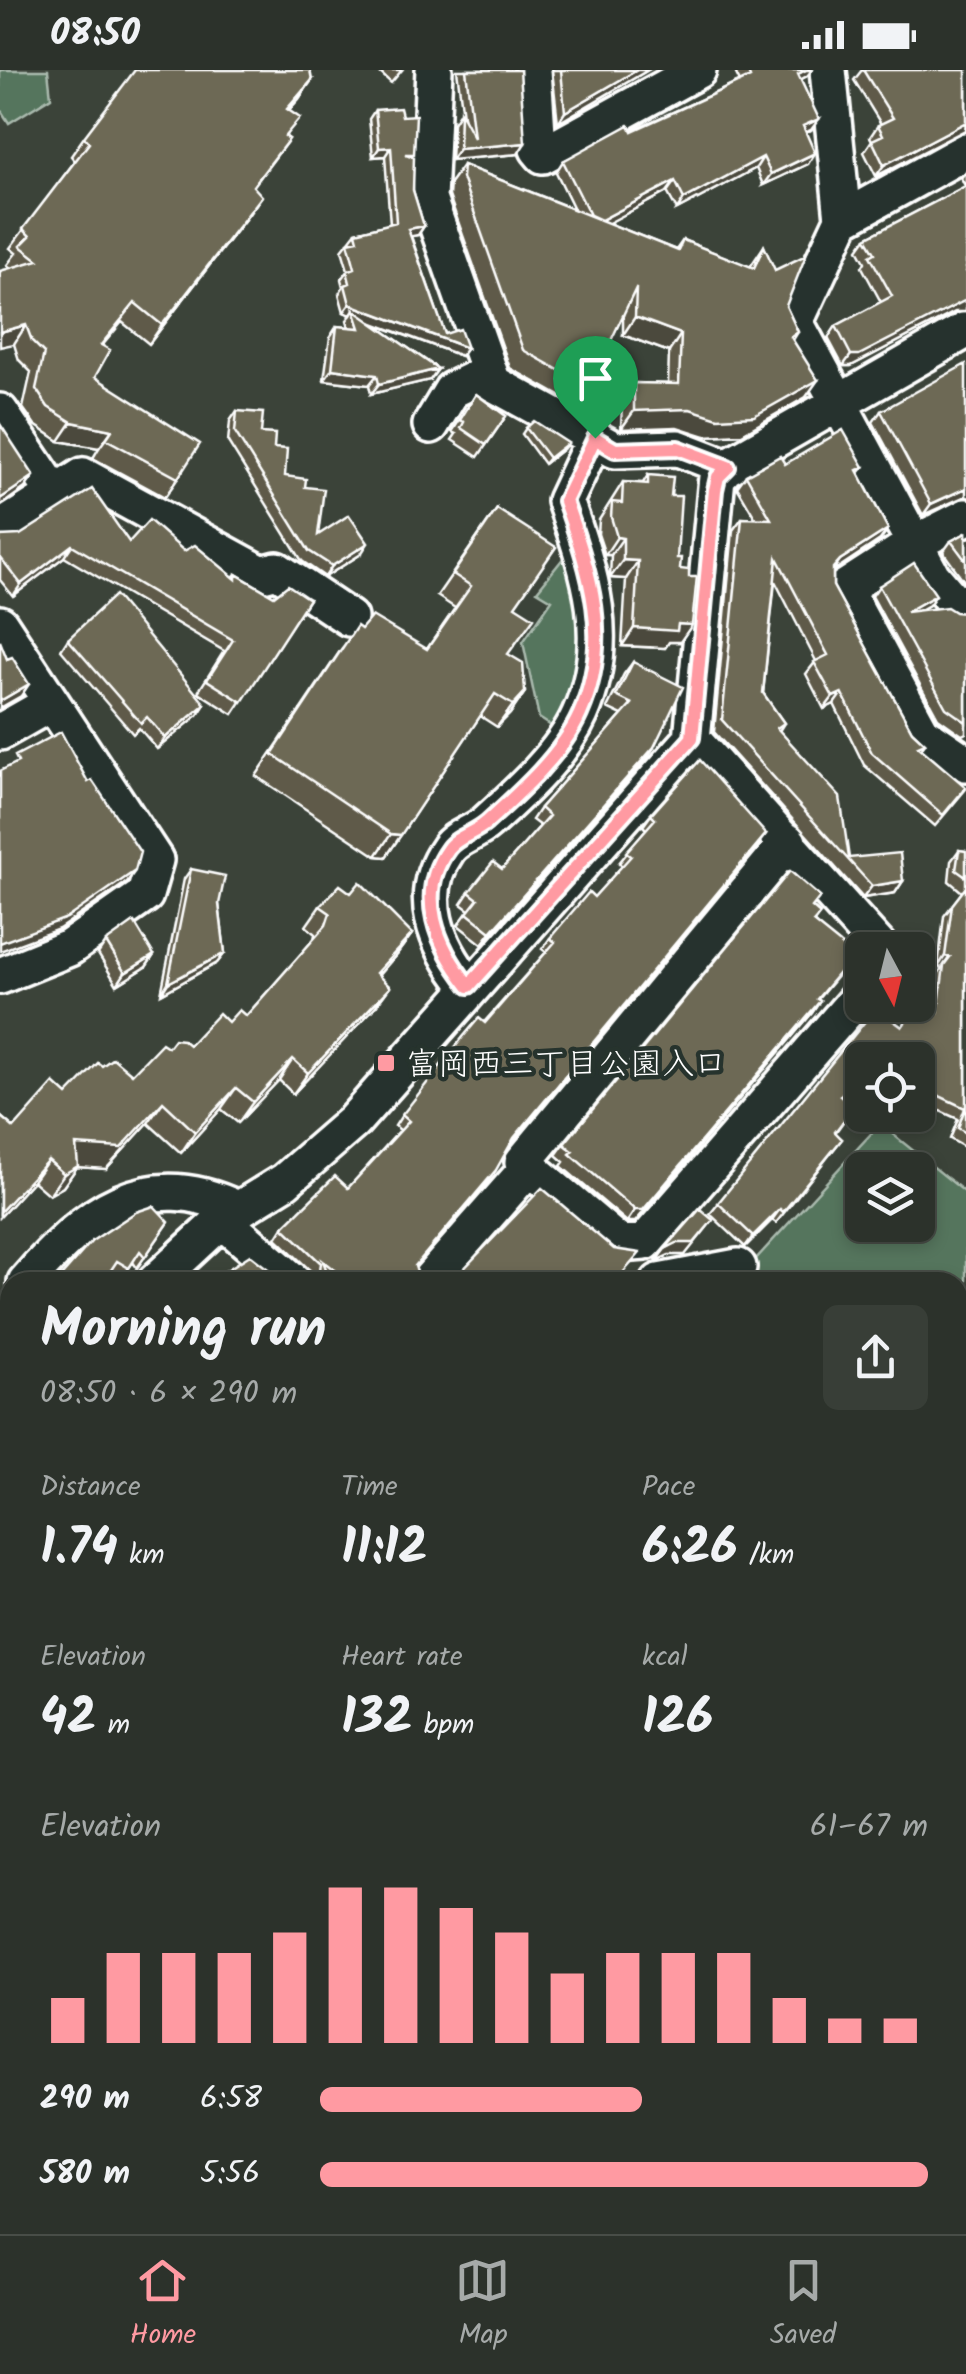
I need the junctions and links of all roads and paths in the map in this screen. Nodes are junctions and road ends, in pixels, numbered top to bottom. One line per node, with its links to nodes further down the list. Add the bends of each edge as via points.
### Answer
1 (434, 70): 8 (street, via 428,199)
2 (533, 70): 3 (street, via 543,154)
3 (698, 70)
4 (828, 70): 6 (street)
5 (966, 151): 6 (street)
6 (843, 220): 9 (street, via 795,322)
7 (966, 330): 9 (street)
8 (489, 372): 11 (street, via 452,390); 12 (street, via 493,383)
9 (836, 404): 13 (street); 17 (street)
10 (0, 412): 14 (street)
11 (431, 425)
12 (595, 438): 13 (street, via 615,450 678,448); 28 (street, via 565,501 594,584 599,642 580,715 531,780 482,828 450,846 429,888 442,953)
13 (728, 467): 23 (street, via 715,490)
14 (55, 494): 16 (street); 19 (street, via 82,476 262,574 277,570)
15 (966, 516): 17 (street)
16 (0, 529)
17 (915, 543): 18 (street, via 943,593); 24 (street, via 844,589 922,733)
18 (966, 602)
19 (348, 618)
20 (0, 624): 21 (street)
21 (50, 703): 22 (street); 27 (street, via 155,860 145,895 69,948)
22 (0, 732)
23 (692, 738): 25 (street); 28 (street)
24 (966, 763)
25 (788, 842): 26 (street); 30 (street, via 524,1162)
26 (866, 932)
27 (0, 976)
28 (469, 986): 31 (street, via 353,1122 285,1180)
29 (845, 1013): 30 (street, via 645,1242 620,1244)
30 (529, 1167): 36 (street)
31 (230, 1215): 33 (street, via 220,1200 174,1193 114,1203 87,1218); 34 (street); 35 (street)
32 (738, 1267): 37 (street)
33 (36, 1272)
34 (166, 1272)
35 (284, 1272)
36 (437, 1272)
37 (712, 1272)

